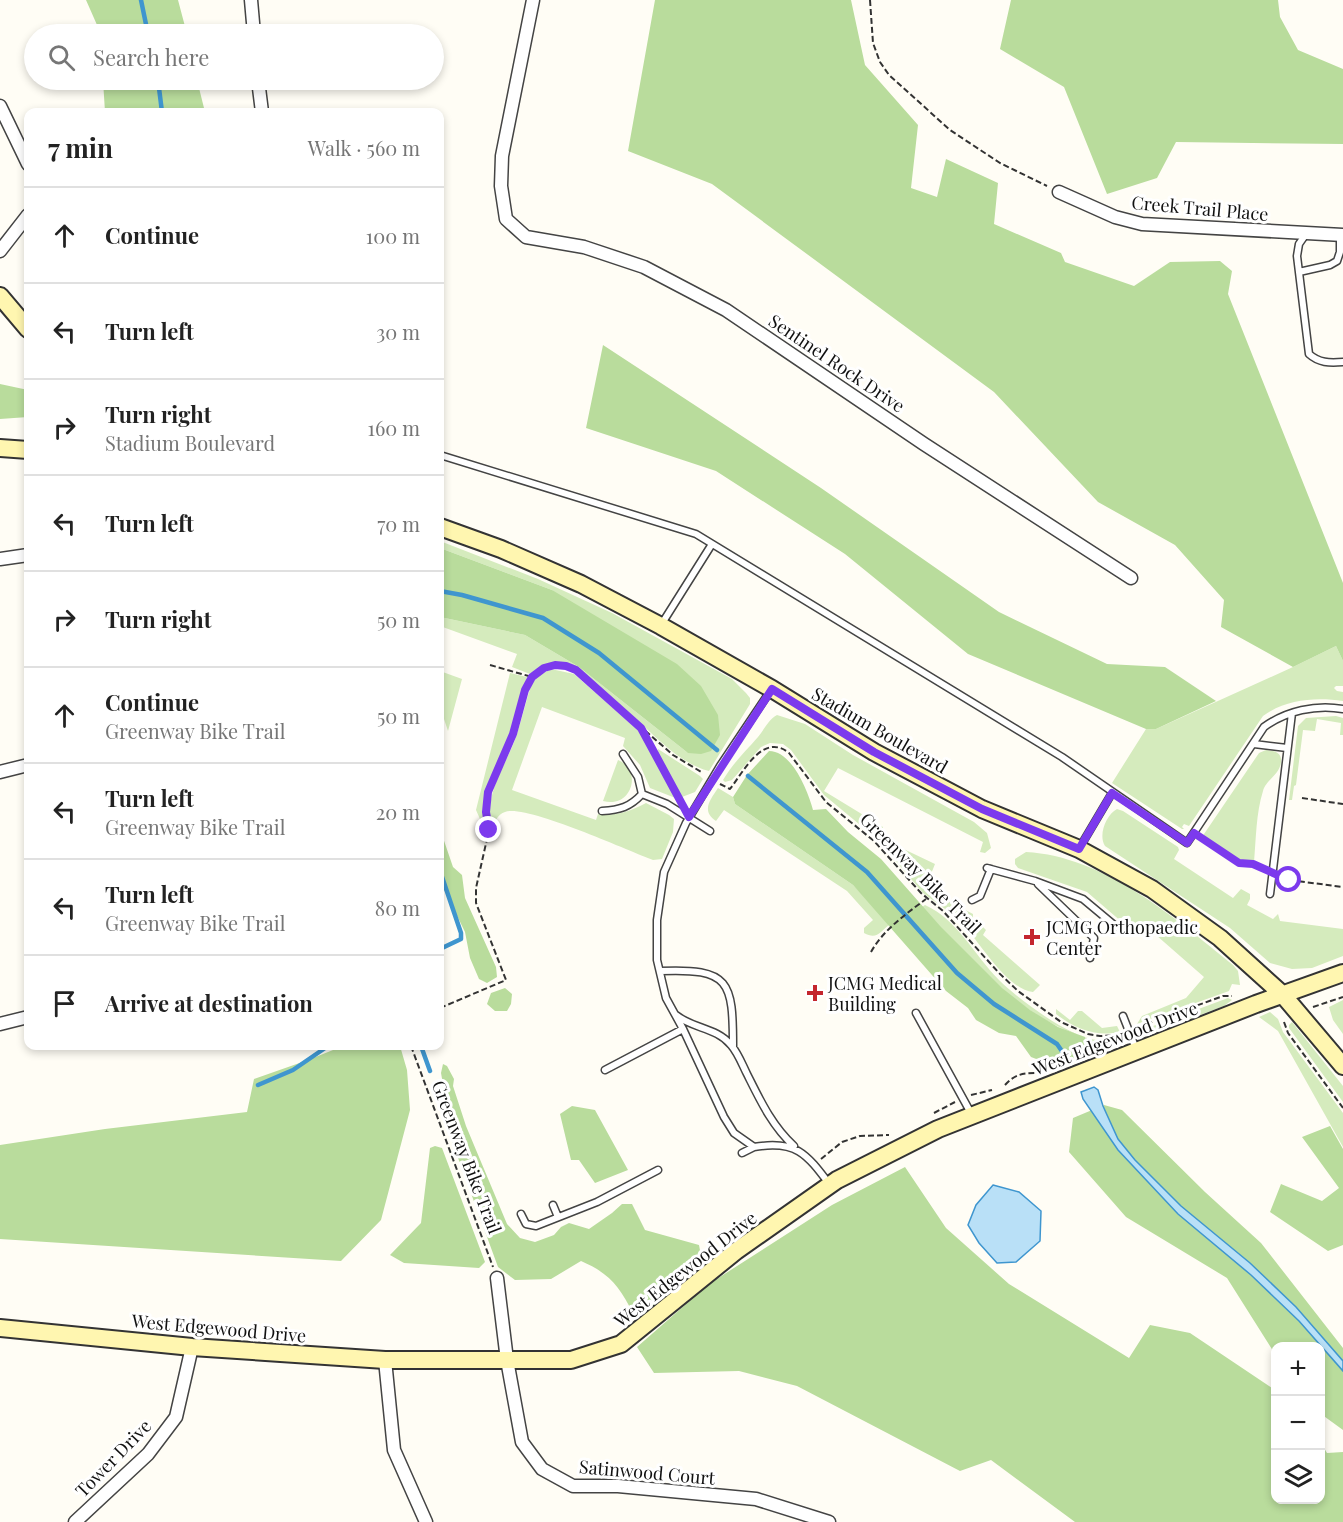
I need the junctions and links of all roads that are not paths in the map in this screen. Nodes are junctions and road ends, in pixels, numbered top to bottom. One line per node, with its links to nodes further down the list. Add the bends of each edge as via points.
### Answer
1 (251, 0): 3 (street)
2 (533, 0): 24 (street, Sentinel Rock Drive, via 502,156 506,219 526,237 584,247 644,267 726,310)
3 (253, 24)
4 (259, 90): 6 (street)
5 (0, 106): 7 (street)
6 (262, 108)
7 (24, 156)
8 (1059, 192): 10 (street, Creek Trail Place, via 1114,217 1142,224)
9 (24, 220): 12 (street)
10 (1306, 234): 11 (street, Creek Trail Place); 13 (lane, via 1299,244)
11 (1341, 235): 13 (lane, via 1337,261)
12 (0, 251)
13 (1299, 272): 16 (lane, via 1309,354 1316,360)
14 (0, 296): 15 (street)
15 (24, 324)
16 (1343, 362)
17 (0, 448): 18 (street)
18 (24, 450)
19 (444, 456): 21 (lane, via 696,534)
20 (444, 528): 25 (street, Stadium Boulevard, via 581,584)
21 (712, 544): 25 (lane); 34 (lane, via 1062,757)
22 (24, 556): 23 (street)
23 (0, 559)
24 (1131, 578)
25 (661, 626): 26 (street, Stadium Boulevard)
26 (772, 689): 37 (lane); 39 (street, Stadium Boulevard, via 874,752 972,804)
27 (1343, 709): 28 (lane, via 1316,708)
28 (1292, 713): 29 (lane, via 1279,716 1264,727); 30 (lane)
29 (1254, 744): 30 (lane); 34 (lane, via 1187,843)
30 (1287, 748): 41 (lane)
31 (623, 754): 35 (lane, via 638,777)
32 (24, 766): 33 (street)
33 (0, 772)
34 (1112, 793): 39 (lane)
35 (642, 794): 36 (lane, via 621,809); 37 (lane)
36 (602, 810)
37 (689, 817): 38 (lane); 45 (lane, via 664,872 657,920)
38 (710, 831)
39 (1079, 849): 47 (street, Stadium Boulevard, via 1152,889 1220,938)
40 (1035, 881): 42 (lane, via 989,868 980,896); 43 (lane, via 1083,899); 44 (lane, via 1094,938)
41 (1270, 894)
42 (972, 900)
43 (1119, 929)
44 (1090, 958)
45 (660, 971): 48 (lane); 54 (lane, via 702,971 725,984 732,1004)
46 (1343, 973): 47 (street, West Edgewood Drive)
47 (1283, 995): 55 (street, West Edgewood Drive); 56 (street, Stadium Boulevard)
48 (673, 1012): 53 (lane); 54 (lane, via 691,1025 723,1035)
49 (916, 1012): 58 (lane)
50 (1123, 1016): 55 (lane)
51 (24, 1018): 52 (street)
52 (0, 1024)
53 (683, 1029): 57 (lane); 59 (lane, via 724,1117 734,1132)
54 (734, 1047): 60 (lane, via 771,1121)
55 (1136, 1050): 58 (street, West Edgewood Drive)
56 (1343, 1066)
57 (605, 1070)
58 (972, 1115): 63 (street, West Edgewood Drive)
59 (754, 1147): 60 (lane); 61 (lane)
60 (795, 1147): 63 (lane)
61 (742, 1153)
62 (658, 1170): 66 (lane, via 597,1202)
63 (830, 1185): 71 (street, West Edgewood Drive, via 736,1251 621,1344 571,1360)
64 (553, 1205): 66 (lane)
65 (520, 1214): 66 (lane, via 531,1226)
66 (558, 1217)
67 (498, 1278): 71 (street, Satinwood Court)
68 (0, 1328): 69 (street, West Edgewood Drive)
69 (192, 1347): 70 (street, West Edgewood Drive); 72 (street, Tower Drive, via 176,1417 148,1454)
70 (385, 1360): 71 (street, West Edgewood Drive); 73 (street, via 394,1450)
71 (507, 1360): 74 (street, Satinwood Court, via 522,1442 542,1469 573,1486 618,1486 756,1499)
72 (75, 1522)
73 (426, 1522)
74 (830, 1522)

